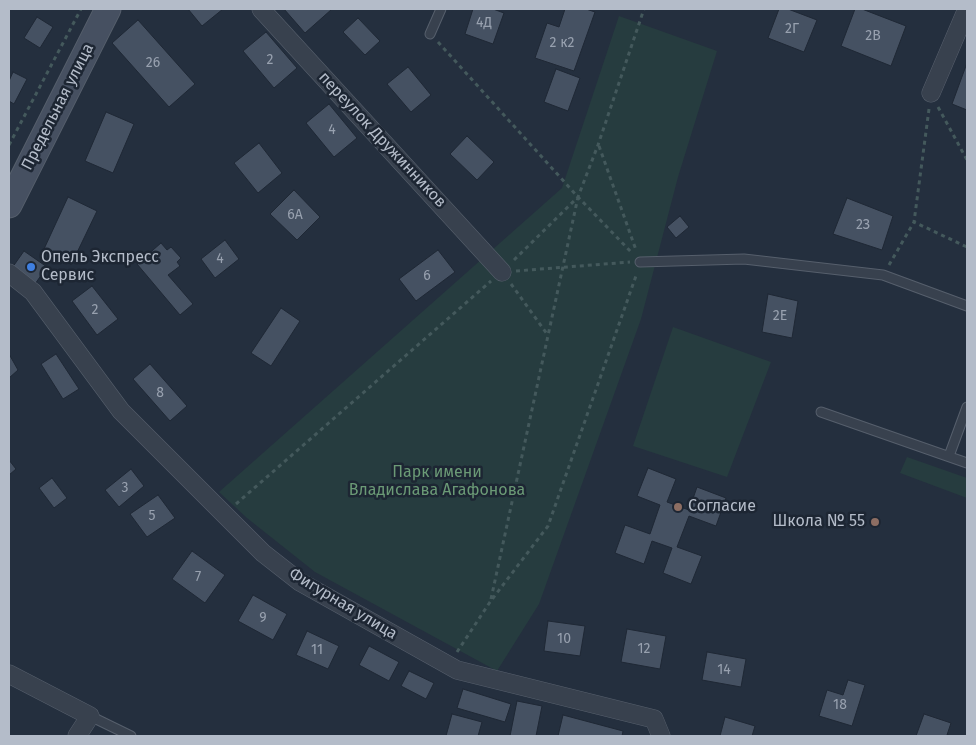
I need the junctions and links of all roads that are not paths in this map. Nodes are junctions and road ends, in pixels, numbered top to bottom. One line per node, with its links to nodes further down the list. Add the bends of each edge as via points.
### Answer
1 (108, 9): 7 (street, Предельная улица)
2 (261, 9): 9 (street, переулок Дружинников)
3 (441, 9): 5 (lane)
4 (967, 9): 6 (street)
5 (430, 34)
6 (931, 93)
7 (9, 205)
8 (640, 262): 11 (lane, via 744,259 883,275)
9 (502, 272)
10 (9, 273): 20 (street, Фигурная улица, via 33,292 121,412 263,553 300,582 457,670 654,719)
11 (967, 306)
12 (967, 407): 14 (lane)
13 (821, 412): 14 (lane)
14 (949, 456): 15 (lane)
15 (967, 463)
16 (9, 674): 17 (street)
17 (90, 716): 18 (street); 19 (lane)
18 (77, 736)
19 (131, 736)
20 (661, 736)

